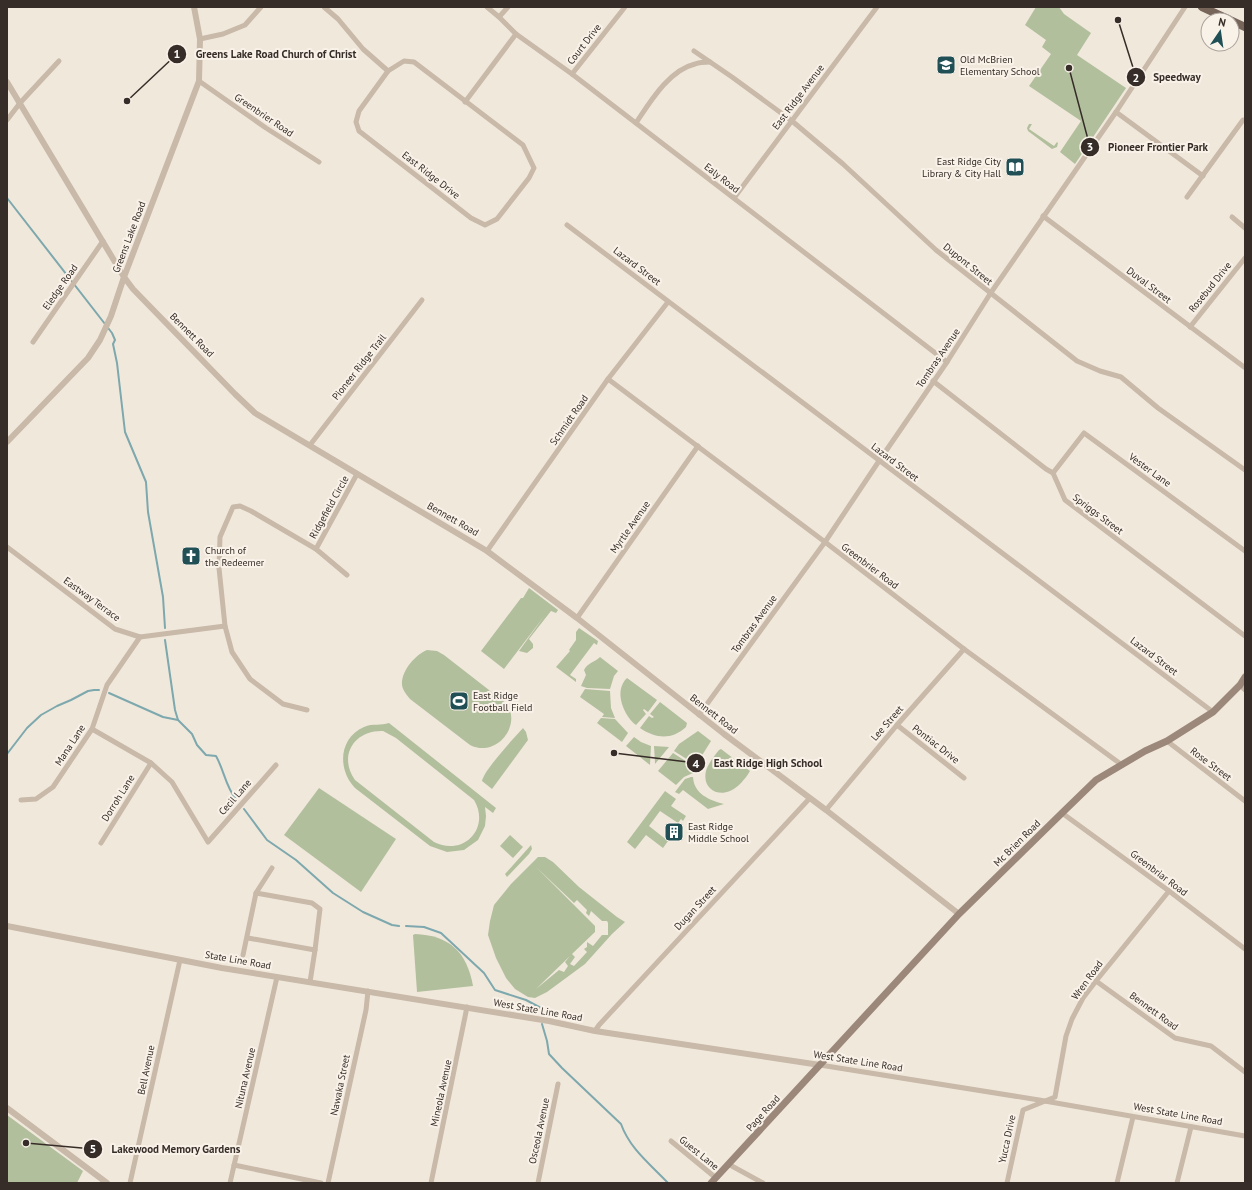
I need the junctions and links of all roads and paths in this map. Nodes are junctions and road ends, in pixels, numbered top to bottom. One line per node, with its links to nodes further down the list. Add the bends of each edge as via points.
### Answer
1 (194, 7): 13 (street, Greens Lake Road)
2 (261, 7): 13 (street, via 245,26)
3 (324, 7): 17 (street, via 363,49)
4 (487, 7): 11 (street, Ealy Road)
5 (508, 7): 11 (street)
6 (625, 7): 18 (street, Court Drive)
7 (877, 7): 26 (street, East Ridge Avenue)
8 (1185, 7): 23 (street, Tombras Avenue)
9 (1203, 7): 10 (main road)
10 (1213, 12)
11 (499, 17): 12 (street, Ealy Road)
12 (516, 34): 18 (street, Ealy Road); 21 (street)
13 (200, 39): 19 (street, Greens Lake Road)
14 (694, 50): 16 (street, Dupont Street)
15 (59, 61): 22 (street)
16 (710, 62): 26 (street, Dupont Street); 27 (street, via 694,64 673,75)
17 (388, 71): 21 (street, East Ridge Drive, via 404,62 414,62); 21 (street, East Ridge Drive, via 359,111 356,122 358,131 471,218 485,225 497,219 534,168 522,146)
18 (572, 74): 27 (street, Ealy Road)
19 (199, 81): 28 (street, Greenbrier Road); 38 (street, Greens Lake Road)
20 (7, 82): 22 (street, Bennett Road)
21 (465, 102)
22 (20, 103): 24 (street); 36 (street, Bennett Road)
23 (1116, 112): 29 (street); 32 (street, Tombras Avenue)
24 (7, 120)
25 (1245, 120): 29 (street)
26 (792, 121): 31 (street, East Ridge Avenue); 39 (street, Dupont Street, via 843,164 936,250)
27 (636, 123): 31 (street, Ealy Road)
28 (319, 162)
29 (1204, 176): 30 (street)
30 (1187, 197)
31 (734, 198): 44 (street, Ealy Road)
32 (1043, 216): 39 (street, Tombras Avenue); 42 (street, Duval Street)
33 (1232, 217): 35 (street)
34 (567, 225): 41 (street, Lazard Street)
35 (1245, 228)
36 (103, 242): 38 (street, Bennett Road); 43 (street, Eledge Road)
37 (1245, 258): 42 (street, Rosebud Drive)
38 (124, 277): 48 (street, Greens Lake Road, via 105,330 88,358); 49 (street, Bennett Road, via 148,305 255,413)
39 (990, 294): 44 (street, Tombras Avenue); 52 (street, Dupont Street, via 1077,362 1121,377 1158,408)
40 (422, 300): 49 (street, Pioneer Ridge Trail)
41 (668, 302): 46 (street, Schmidt Road); 51 (street, Lazard Street)
42 (1190, 327): 45 (street, Duval Street)
43 (33, 342)
44 (947, 362): 47 (street, Tombras Avenue)
45 (1244, 367)
46 (608, 379): 50 (street, Greenbrier Road); 58 (street, Schmidt Road)
47 (933, 381): 51 (street, Tombras Avenue); 53 (street)
48 (7, 442)
49 (310, 445): 54 (street, Bennett Road)
50 (698, 446): 55 (street, Greenbrier Road); 61 (street, Myrtle Avenue)
51 (879, 461): 55 (street, Tombras Avenue); 69 (street, Lazard Street)
52 (1245, 470)
53 (1053, 473): 59 (street, Vester Lane, via 1084,433); 63 (street, Spriggs Street, via 1065,500)
54 (357, 474): 57 (street, Ridgefield Circle); 58 (street, Bennett Road)
55 (825, 542): 65 (street, Greenbrier Road); 70 (street, Tombras Avenue)
56 (7, 547): 64 (street, Eastway Terrace, via 115,628)
57 (316, 549): 60 (street, Ridgefield Circle); 62 (street, Ridgefield Circle, via 251,511 240,506 232,507 220,537 219,568)
58 (488, 551): 61 (street, Bennett Road)
59 (1245, 551)
60 (347, 575)
61 (577, 618): 70 (street, Bennett Road)
62 (225, 626): 64 (street, Eastway Terrace); 68 (street, Ridgefield Circle, via 232,652 250,679 282,704)
63 (1245, 636)
64 (140, 637): 72 (street, Mana Lane, via 107,684)
65 (964, 649): 71 (street, Lee Street); 76 (street, Greenbrier Road)
66 (1245, 677): 67 (main road, Mc Brien Road)
67 (1242, 688): 69 (main road, Mc Brien Road)
68 (307, 710)
69 (1213, 712): 73 (main road, Mc Brien Road)
70 (699, 715): 78 (street, Bennett Road)
71 (897, 725): 77 (street, Pontiac Drive); 81 (street, Lee Street)
72 (92, 729): 74 (street); 79 (street, Mana Lane, via 53,787 36,798)
73 (1167, 741): 76 (main road, Mc Brien Road); 80 (street, Rose Street)
74 (151, 763): 75 (street, Cecil Lane, via 172,782 208,842); 83 (street, Dorroh Lane)
75 (276, 765)
76 (1122, 765): 82 (main road, Mc Brien Road, via 1096,780)
77 (964, 778)
78 (809, 799): 81 (street, Bennett Road); 99 (street, Dugan Street)
79 (21, 800)
80 (1245, 801)
81 (826, 810): 87 (street, Bennett Road)
82 (1062, 813): 85 (street, Greenbriar Road); 87 (main road, Mc Brien Road)
83 (101, 843)
84 (272, 868): 86 (street)
85 (1170, 891): 90 (street, Greenbriar Road); 95 (street, Wren Road)
86 (256, 893): 89 (street); 91 (street, via 312,903 320,909)
87 (959, 914): 100 (main road, Mc Brien Road)
88 (7, 926): 93 (street, State Line Road)
89 (248, 938): 91 (street); 92 (street)
90 (1245, 949)
91 (315, 950): 96 (street)
92 (243, 955)
93 (180, 960): 94 (street, State Line Road); 115 (street, Bell Avenue)
94 (277, 977): 96 (street, State Line Road); 111 (street, Nituna Avenue)
95 (1096, 981): 102 (street, Bennett Road, via 1175,1038 1211,1046); 104 (street, Wren Road, via 1076,1012 1066,1036)
96 (310, 982): 97 (street, State Line Road)
97 (368, 991): 98 (street, State Line Road); 118 (street, Nawaka Street)
98 (467, 1007): 99 (street, West State Line Road); 119 (street, Mineola Avenue)
99 (595, 1030): 101 (street, West State Line Road)
100 (830, 1056): 101 (main road, Page Road)
101 (820, 1065): 105 (street, West State Line Road); 112 (main road, Page Road)
102 (1245, 1072)
103 (558, 1084): 120 (street, Osceola Avenue)
104 (1055, 1097): 105 (street, Yucca Drive)
105 (1044, 1101): 107 (street, West State Line Road); 122 (street, Yucca Drive, via 1022,1110)
106 (7, 1108): 114 (street)
107 (1132, 1117): 108 (street, West State Line Road); 123 (street)
108 (1191, 1127): 109 (street, West State Line Road); 124 (street)
109 (1245, 1136)
110 (670, 1141): 113 (street, Guest Lane)
111 (234, 1165): 116 (street, Nituna Avenue); 117 (street)
112 (730, 1165): 113 (main road, Page Road); 121 (street)
113 (713, 1180)
114 (107, 1183)
115 (130, 1183)
116 (230, 1183)
117 (321, 1183)
118 (328, 1183)
119 (432, 1183)
120 (538, 1183)
121 (764, 1183)
122 (1007, 1183)
123 (1117, 1183)
124 (1176, 1183)

